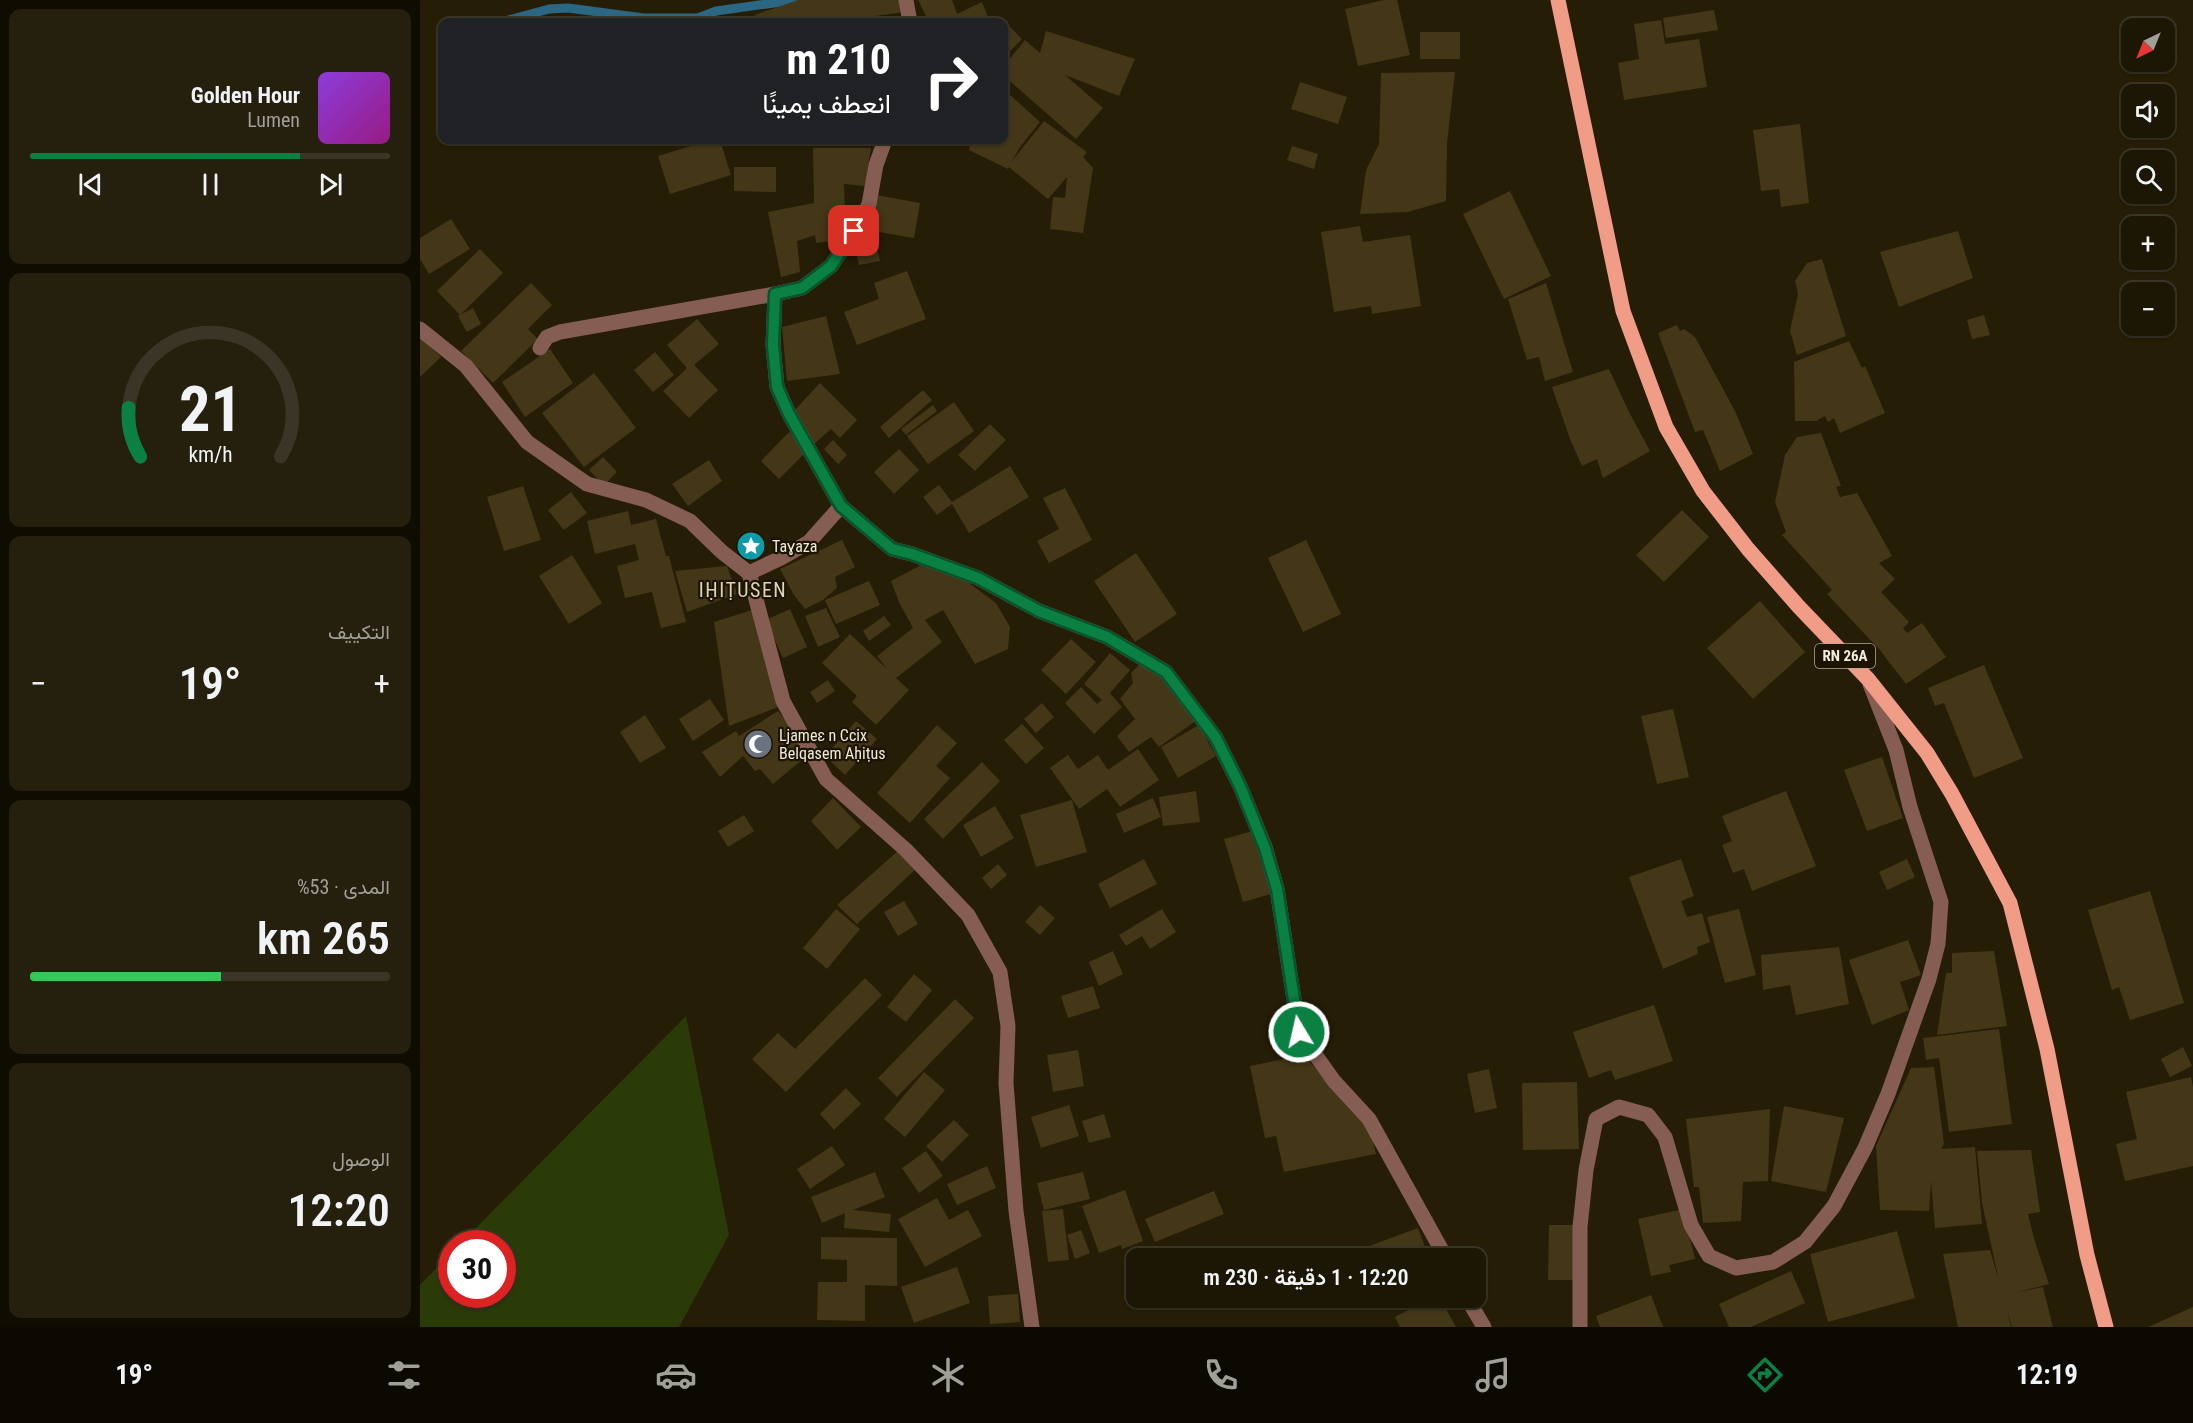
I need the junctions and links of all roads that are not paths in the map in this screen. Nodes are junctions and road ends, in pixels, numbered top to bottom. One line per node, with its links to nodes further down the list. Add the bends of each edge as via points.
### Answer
1 (906, 0): 3 (street)
2 (1558, 0): 10 (main road, RN 26A, via 1623,311 1666,427 1702,491 1748,549)
3 (909, 18)
4 (884, 144): 5 (street, via 869,204 831,266 802,288)
5 (775, 294): 7 (street, via 560,332 547,338); 8 (street, via 773,345 777,387)
6 (420, 329): 9 (street, via 466,366 528,442 587,484 646,500 690,521)
7 (540, 348)
8 (841, 506): 9 (street, via 809,542); 11 (street, via 892,549 978,578 1039,611 1107,637 1166,672 1216,738 1265,848 1277,889 1299,1032 1334,1081 1369,1119)
9 (749, 573): 13 (street, via 783,701 826,779 906,850 968,915 1000,972 1008,1026 1006,1083 1016,1211)
10 (1868, 679): 15 (street, via 1896,750 1941,902 1938,944 1929,979 1865,1148 1834,1206 1805,1242 1773,1262 1736,1268 1708,1256 1691,1225 1665,1137 1648,1115 1619,1107 1596,1119 1580,1227); 16 (main road, RN 26A, via 1927,753 2010,903 2047,1049)
11 (1440, 1248)
12 (1473, 1308): 14 (street)
13 (1032, 1327)
14 (1484, 1327)
15 (1580, 1327)
16 (2106, 1327)

